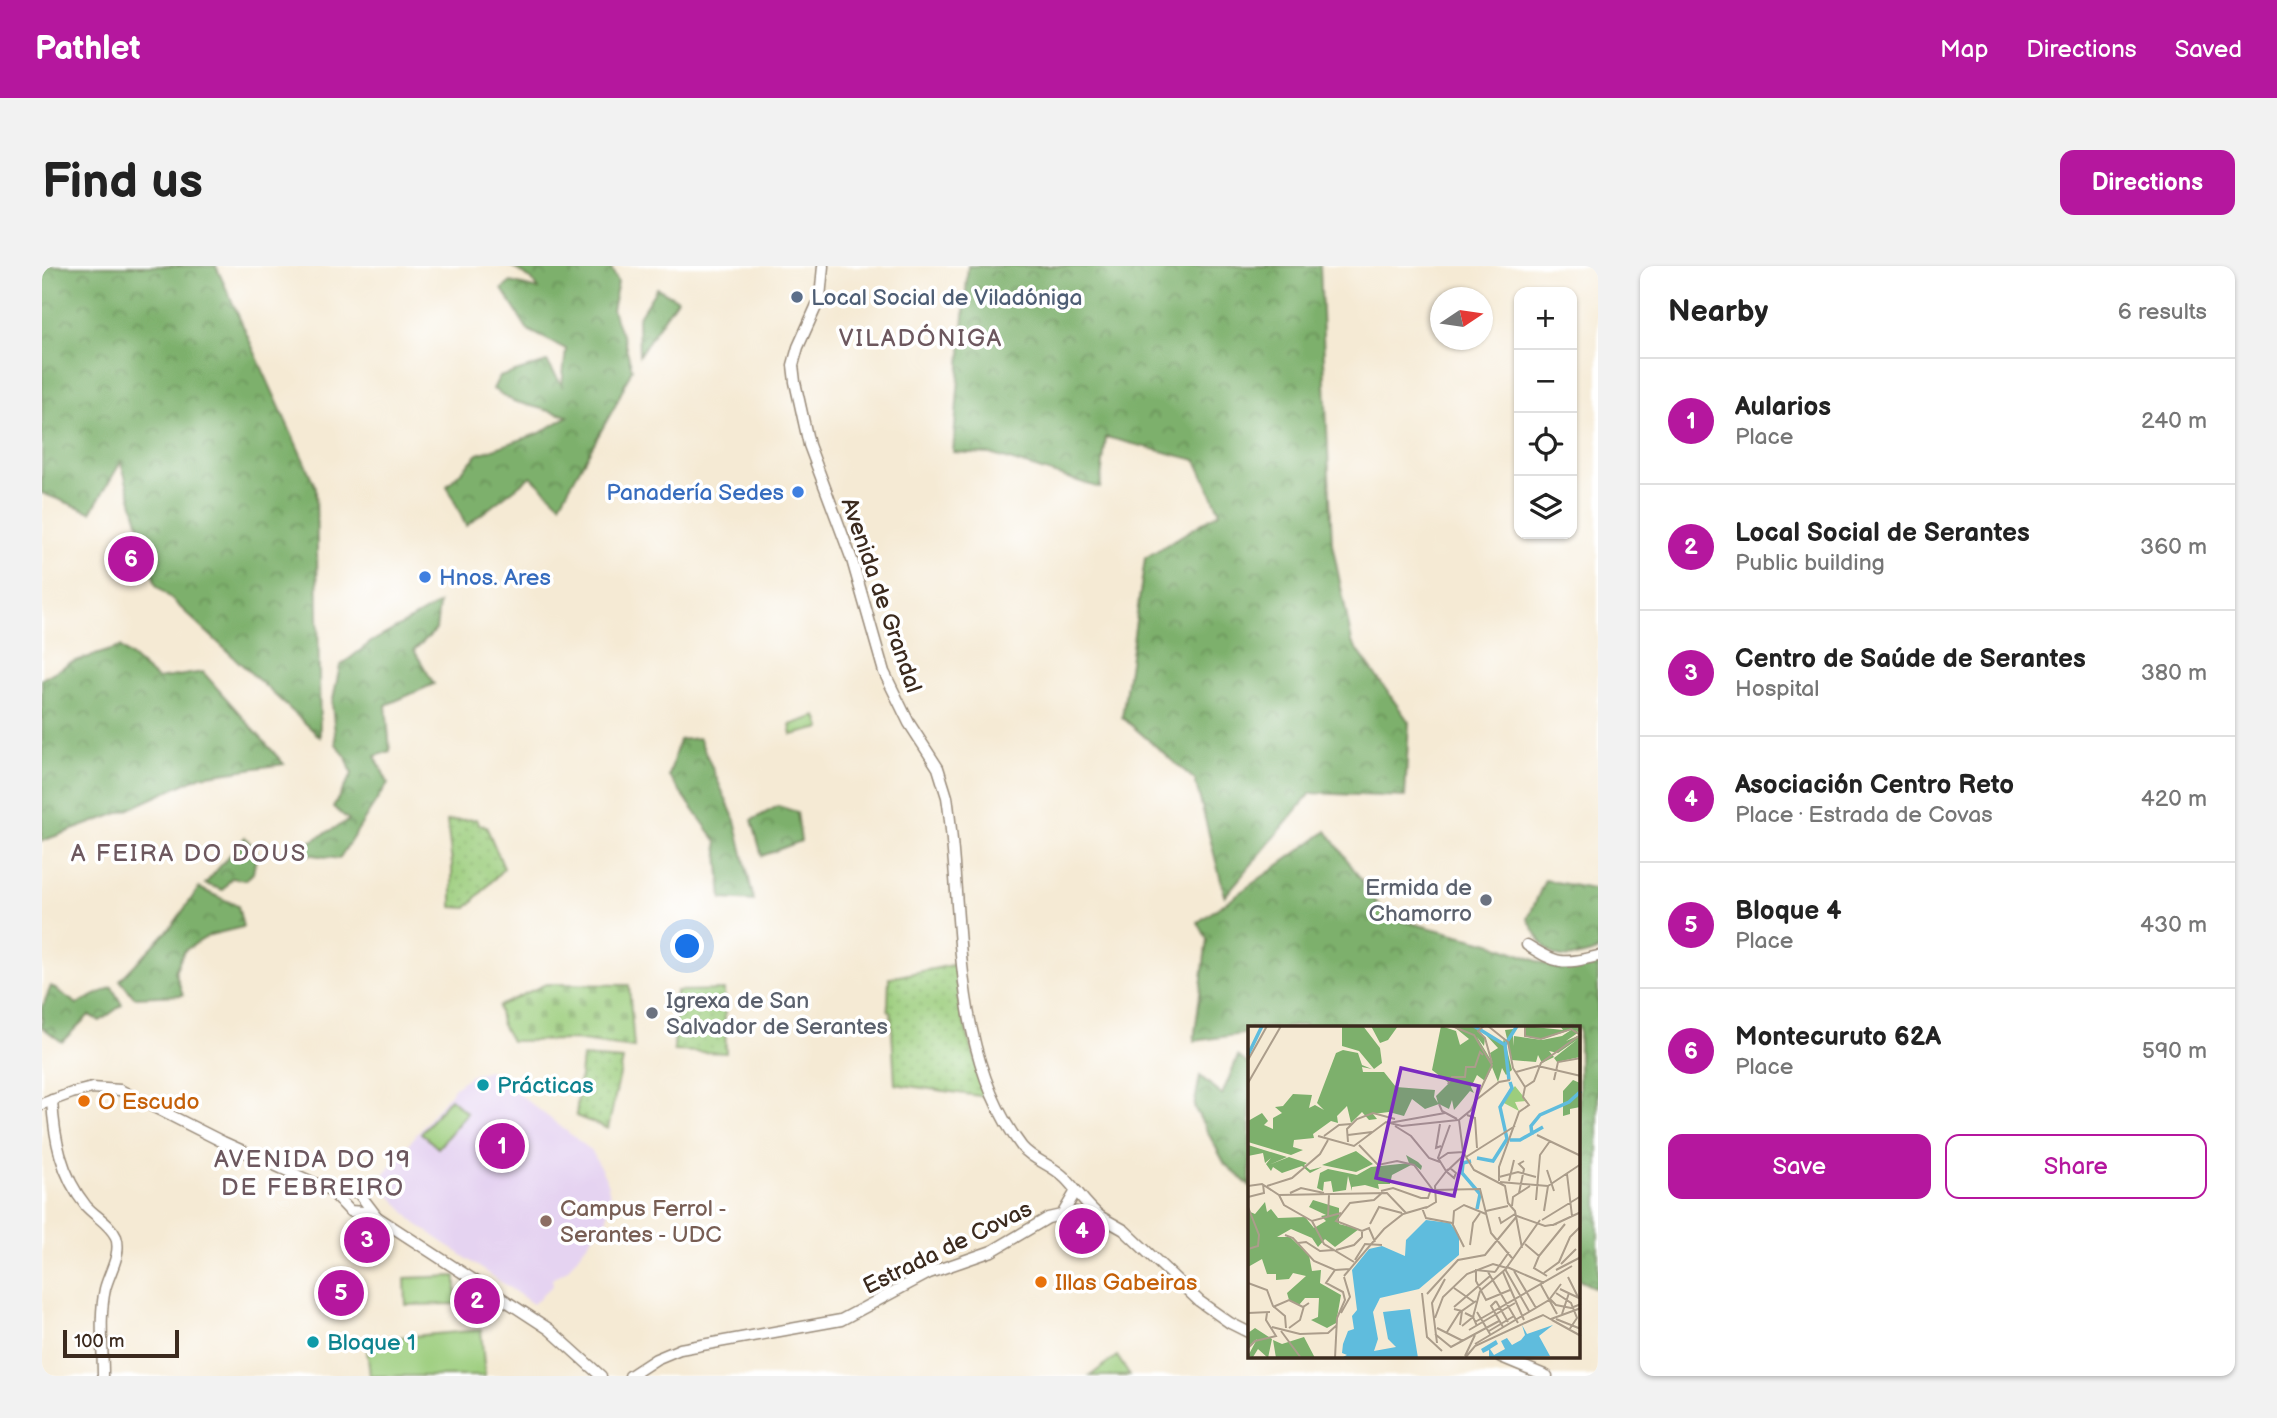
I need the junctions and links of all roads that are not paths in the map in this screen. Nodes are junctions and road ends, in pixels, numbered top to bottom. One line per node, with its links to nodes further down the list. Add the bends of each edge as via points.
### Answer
1 (823, 266): 6 (main road, Avenida de Grandal, via 820,298 793,365 811,457 852,560 884,672 938,768 947,797 966,1004 991,1092 1025,1150 1062,1175)
2 (1527, 944): 3 (main road, via 1555,961)
3 (1598, 956)
4 (47, 1102): 5 (main road, via 92,1088 120,1090); 17 (main road, via 65,1169 87,1206 116,1237 118,1248 105,1290)
5 (330, 1190): 7 (main road); 9 (main road)
6 (1076, 1191): 11 (main road); 12 (main road); 14 (main road, Avenida de Grandal)
7 (351, 1192): 8 (main road, via 361,1194); 9 (main road)
8 (365, 1201): 10 (main road); 13 (main road)
9 (344, 1203): 10 (main road)
10 (358, 1212): 13 (main road)
11 (1078, 1212): 12 (main road, Estrada de Covas); 14 (main road, Estrada de Covas)
12 (1063, 1213): 19 (main road, Estrada de Covas, via 992,1251 929,1273 841,1320 680,1349)
13 (377, 1217): 18 (main road, via 549,1329)
14 (1101, 1217): 15 (main road, Estrada de Covas, via 1124,1230 1199,1301)
15 (1248, 1332)
16 (1503, 1358): 20 (main road)
17 (103, 1376)
18 (601, 1376)
19 (630, 1376)
20 (1547, 1376)

